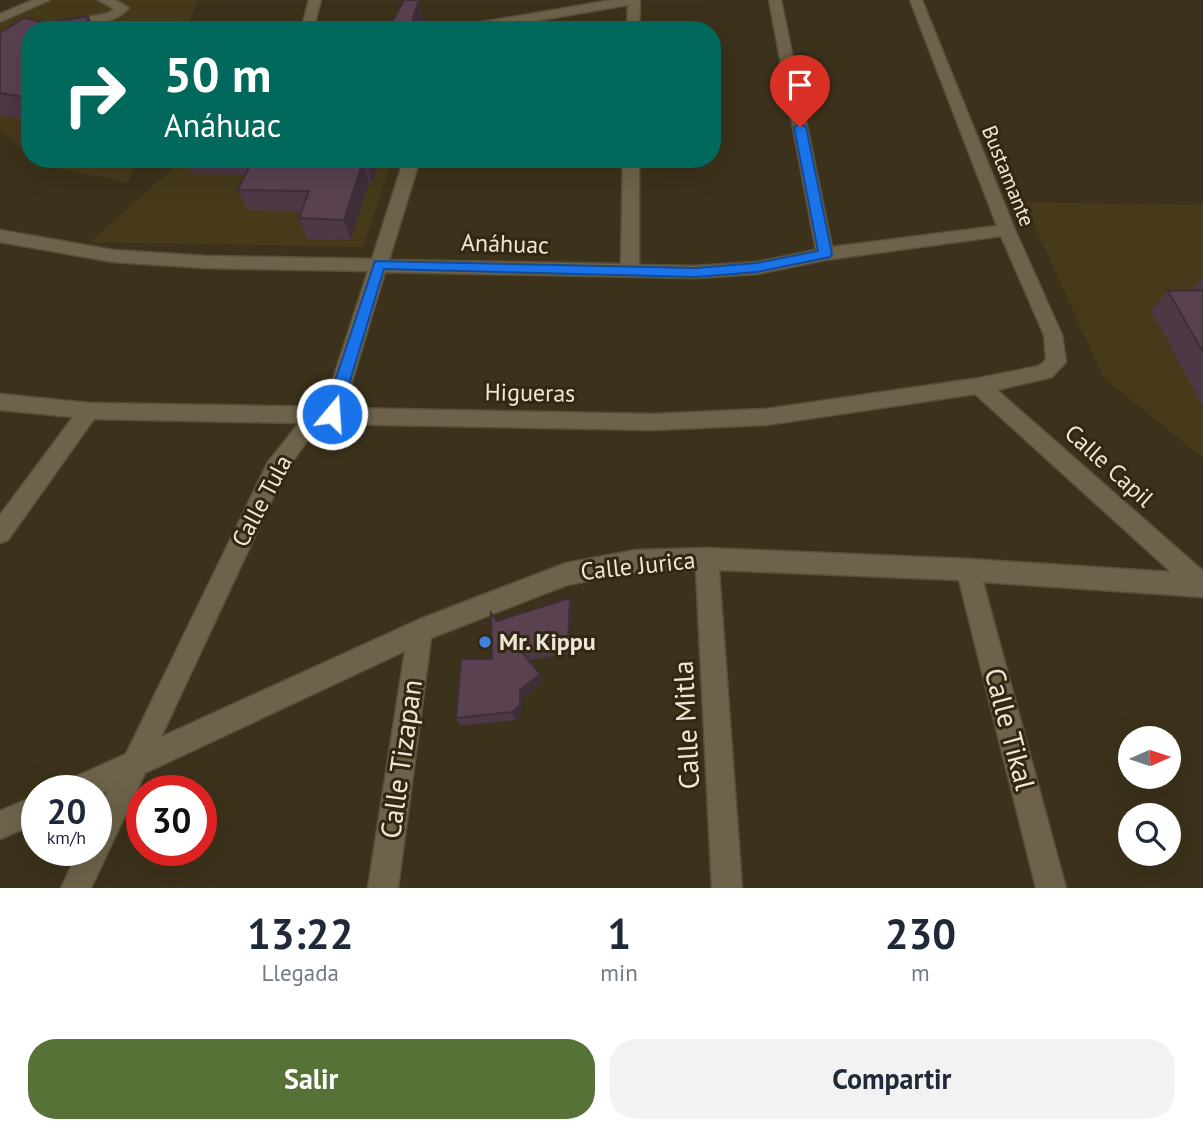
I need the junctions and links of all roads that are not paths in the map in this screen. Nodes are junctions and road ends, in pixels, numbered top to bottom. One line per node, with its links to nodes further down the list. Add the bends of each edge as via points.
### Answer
1 (7, 0): 9 (street)
2 (31, 0): 9 (street)
3 (44, 0): 10 (street)
4 (104, 0): 11 (street, via 123,8)
5 (315, 0): 12 (street)
6 (634, 0): 13 (street); 14 (street)
7 (775, 0): 19 (street)
8 (916, 0): 17 (street, Bustamante)
9 (0, 9)
10 (0, 18)
11 (88, 21)
12 (309, 21)
13 (512, 21)
14 (633, 21)
15 (409, 168): 20 (street)
16 (631, 168): 21 (street)
17 (1007, 230): 19 (street, Anáhuac); 22 (street, Bustamante, via 1053,335)
18 (0, 236): 20 (street, Anáhuac, via 113,256)
19 (825, 254): 21 (street, Anáhuac, via 757,268)
20 (379, 265): 21 (street, Anáhuac); 26 (street)
21 (630, 272)
22 (1054, 367): 23 (street, Higueras)
23 (979, 386): 26 (street, Higueras, via 727,420); 30 (street, Calle Capil)
24 (0, 402): 25 (street, Higueras)
25 (89, 411): 26 (street, Higueras); 27 (street)
26 (332, 414): 32 (street, Calle Tula, via 302,432 276,467)
27 (0, 533)
28 (707, 559): 29 (street, Calle Jurica); 31 (street, Calle Jurica, via 636,561 566,574); 40 (street, Calle Mitla)
29 (968, 570): 30 (street, Calle Jurica); 41 (street, Calle Tikal)
30 (1203, 585)
31 (420, 631): 32 (street, Calle Jurica); 39 (street, Calle Tizapan)
32 (136, 765): 33 (street, Calle Jurica); 34 (street, Calle Tula)
33 (112, 775)
34 (112, 814)
35 (21, 816): 36 (street)
36 (0, 825)
37 (86, 866): 38 (street, Calle Tula)
38 (76, 888)
39 (383, 888)
40 (727, 888)
41 (1051, 888)

